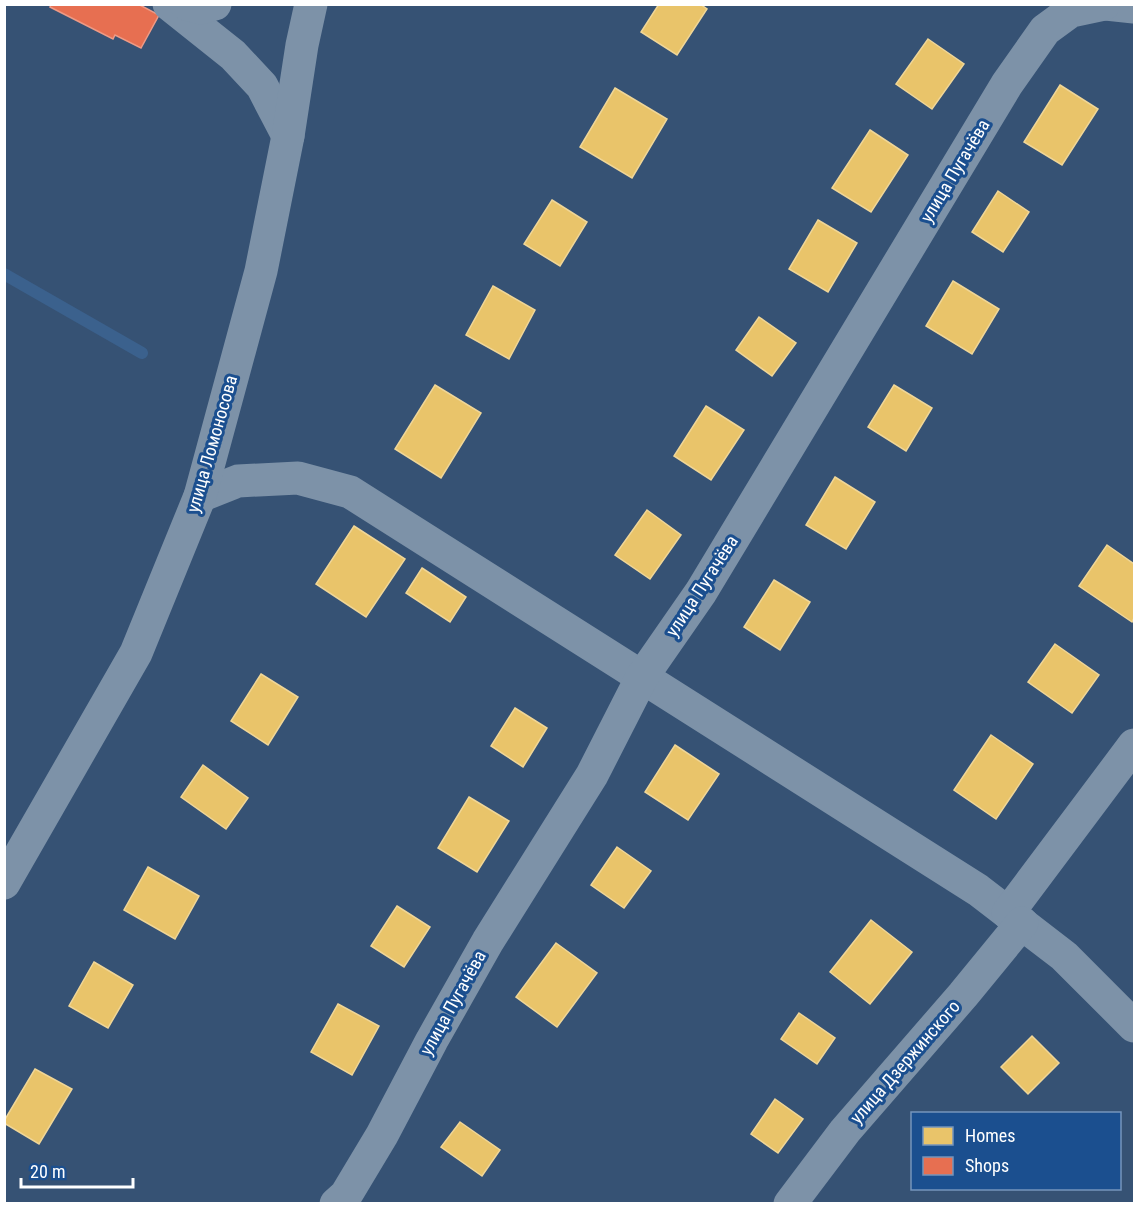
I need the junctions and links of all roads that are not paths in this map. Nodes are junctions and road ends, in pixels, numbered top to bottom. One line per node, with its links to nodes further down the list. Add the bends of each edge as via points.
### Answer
1 (169, 4): 7 (street, via 233,55 262,86)
2 (186, 4): 3 (street, via 201,8)
3 (216, 4)
4 (311, 4): 7 (street, улица Ломоносова)
5 (1105, 4): 6 (street, улица Пугачёва); 9 (street, улица Пугачёва, via 1071,11 1045,30 1007,84 701,592)
6 (1134, 7)
7 (288, 136): 8 (street, улица Ломоносова, via 261,271)
8 (200, 496): 9 (street, via 238,481 298,478 350,492); 11 (street, улица Ломоносова, via 136,652)
9 (642, 677): 12 (street, via 978,890); 14 (street, улица Пугачёва, via 592,775 488,941 382,1135 346,1195)
10 (1134, 745): 12 (street, улица Дзержинского)
11 (4, 883)
12 (1015, 918): 13 (street, via 1064,956); 15 (street, улица Дзержинского, via 963,995 845,1131)
13 (1134, 1026)
14 (336, 1203)
15 (790, 1203)

